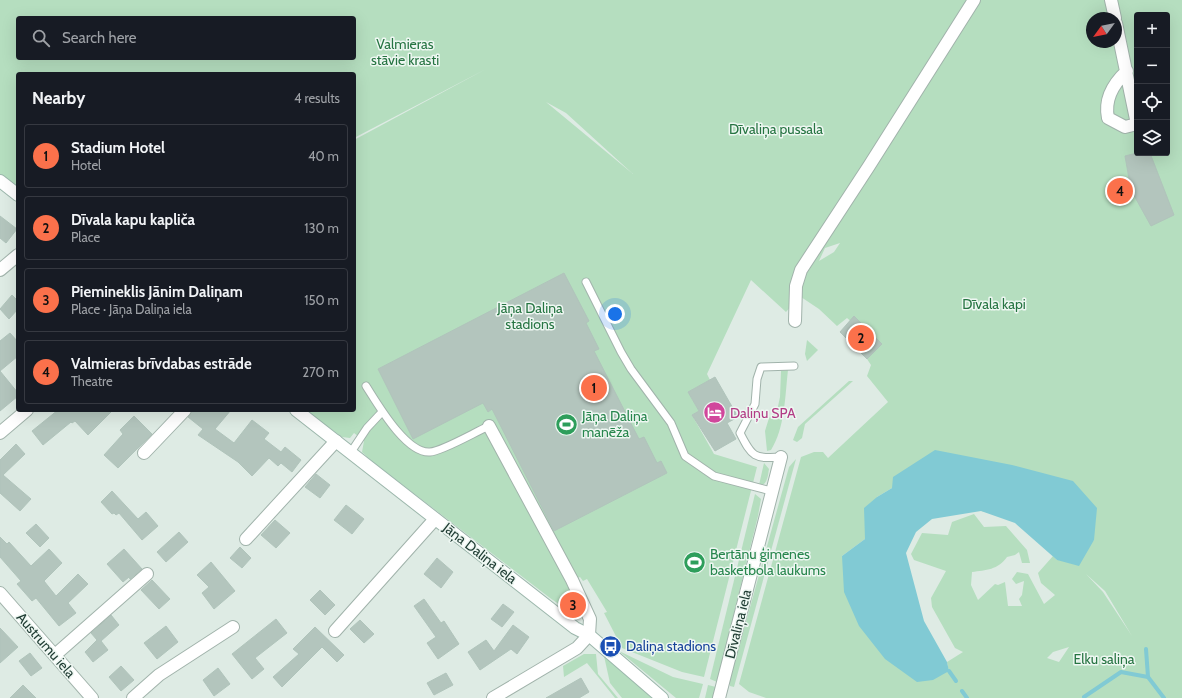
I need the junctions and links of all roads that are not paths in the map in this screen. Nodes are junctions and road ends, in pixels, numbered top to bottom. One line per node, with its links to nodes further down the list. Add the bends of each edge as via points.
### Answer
1 (974, 0): 11 (street, via 800,270 796,286)
2 (1111, 0): 3 (street)
3 (1114, 12)
4 (1122, 48): 5 (street)
5 (1127, 71)
6 (0, 181): 7 (street)
7 (16, 193)
8 (16, 257): 9 (street)
9 (0, 270)
10 (586, 282): 24 (lane, via 624,358 671,422 685,456 714,476)
11 (795, 321)
12 (794, 366): 23 (lane, via 761,367 757,379 756,404 740,433 749,452 762,458)
13 (366, 386): 17 (lane)
14 (25, 412): 19 (street)
15 (183, 412): 22 (street)
16 (298, 412): 20 (street, Jāņa Daliņa iela)
17 (382, 412): 18 (lane, via 415,448 428,453); 21 (lane, via 367,428)
18 (488, 426): 31 (street, via 572,580 590,619)
19 (0, 433)
20 (336, 442): 21 (street, Jāņa Daliņa iela); 26 (street)
21 (351, 452): 25 (street, Jāņa Daliņa iela)
22 (144, 454)
23 (781, 457): 24 (street, Dīvaliņa iela)
24 (771, 491): 37 (street, Dīvaliņa iela)
25 (435, 519): 30 (street); 31 (street, Jāņa Daliņa iela, via 575,628)
26 (246, 539)
27 (147, 574): 32 (street)
28 (0, 593): 32 (street, Austrumu iela)
29 (232, 627): 34 (street, via 159,675)
30 (335, 632)
31 (589, 635): 35 (street, via 577,648); 36 (street, Jāņa Daliņa iela)
32 (55, 655): 33 (street, Austrumu iela)
33 (92, 698)
34 (133, 698)
35 (493, 698)
36 (662, 698)
37 (719, 698)

